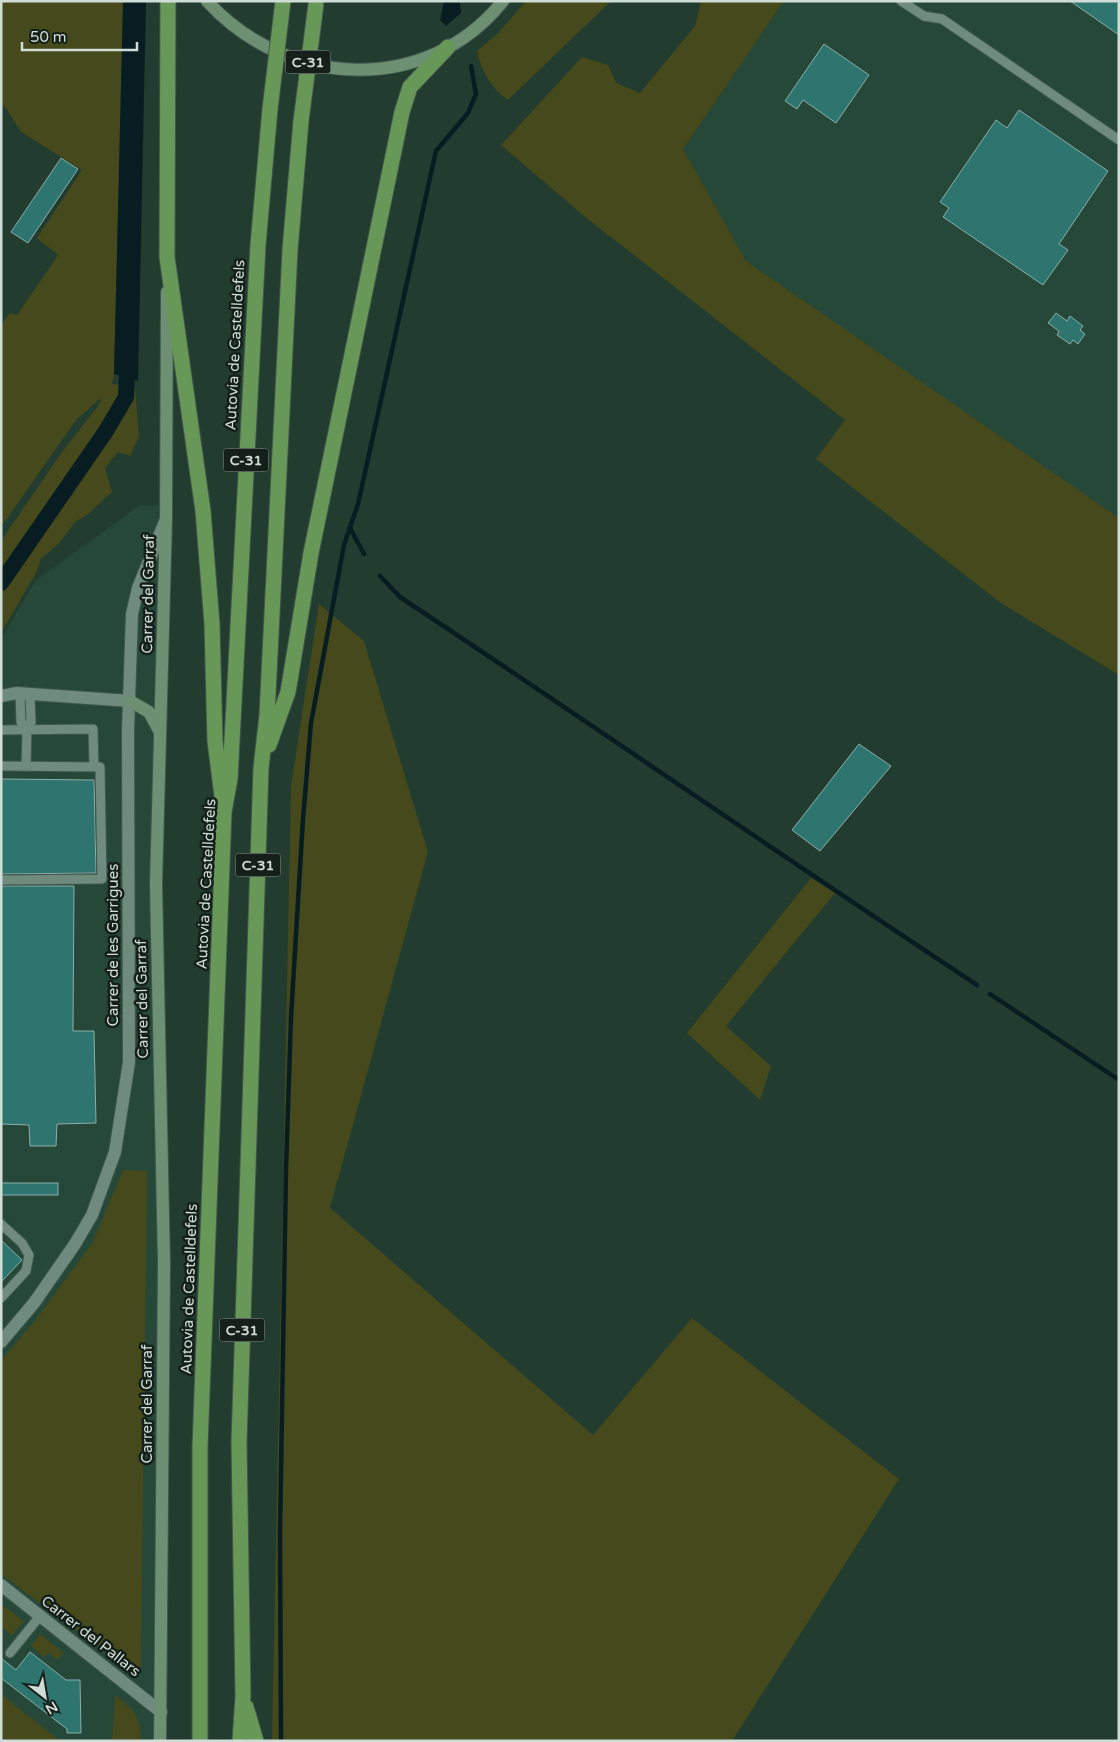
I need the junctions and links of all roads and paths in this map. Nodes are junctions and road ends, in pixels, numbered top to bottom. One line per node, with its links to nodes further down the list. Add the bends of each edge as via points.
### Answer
1 (168, 1): 9 (highway)
2 (207, 1): 7 (main road, via 232,26 268,50 322,67 380,69 413,61)
3 (283, 1): 21 (highway, Autovia de Castelldefels / C-31, bridge, via 258,245 230,780)
4 (503, 1): 7 (main road, via 474,29)
5 (901, 1): 8 (lane, via 924,16 942,19)
6 (316, 3): 20 (highway, C-31, bridge, via 301,121 290,250)
7 (448, 47): 20 (highway, via 410,87 402,112 311,553 288,692)
8 (1119, 140)
9 (167, 257): 10 (main road, Carrer del Garraf); 21 (highway, via 203,511 212,624 215,741)
10 (166, 518): 13 (street, Carrer de les Garrigues, via 138,588 132,614); 16 (main road, Carrer del Garraf)
11 (25, 694): 12 (street); 13 (street); 14 (lane, via 21,722)
12 (1, 696)
13 (130, 701): 16 (main road, via 149,712); 25 (street, Carrer de les Garrigues, via 129,1062 115,1152 92,1215 75,1244 34,1303)
14 (27, 729): 15 (lane); 18 (lane); 19 (lane, via 93,729)
15 (1, 730)
16 (162, 734): 30 (main road, Carrer del Garraf, via 156,884 164,1263)
17 (1, 766): 18 (lane)
18 (26, 766): 19 (lane)
19 (94, 766): 22 (lane, via 100,766 102,879)
20 (261, 768): 29 (highway, C-31, via 239,1442)
21 (224, 812): 32 (highway, Autovia de Castelldefels / C-31, via 200,1446)
22 (1, 880)
23 (1, 1224): 24 (lane, via 29,1254 26,1271)
24 (1, 1298)
25 (1, 1342)
26 (1, 1585): 27 (street, Carrer del Pallars)
27 (40, 1616): 28 (lane); 30 (street, Carrer del Pallars)
28 (10, 1653)
29 (243, 1696): 33 (highway, C-31); 34 (highway)
30 (161, 1712): 31 (main road, Carrer del Garraf)
31 (160, 1741)
32 (200, 1741)
33 (240, 1741)
34 (256, 1741)

